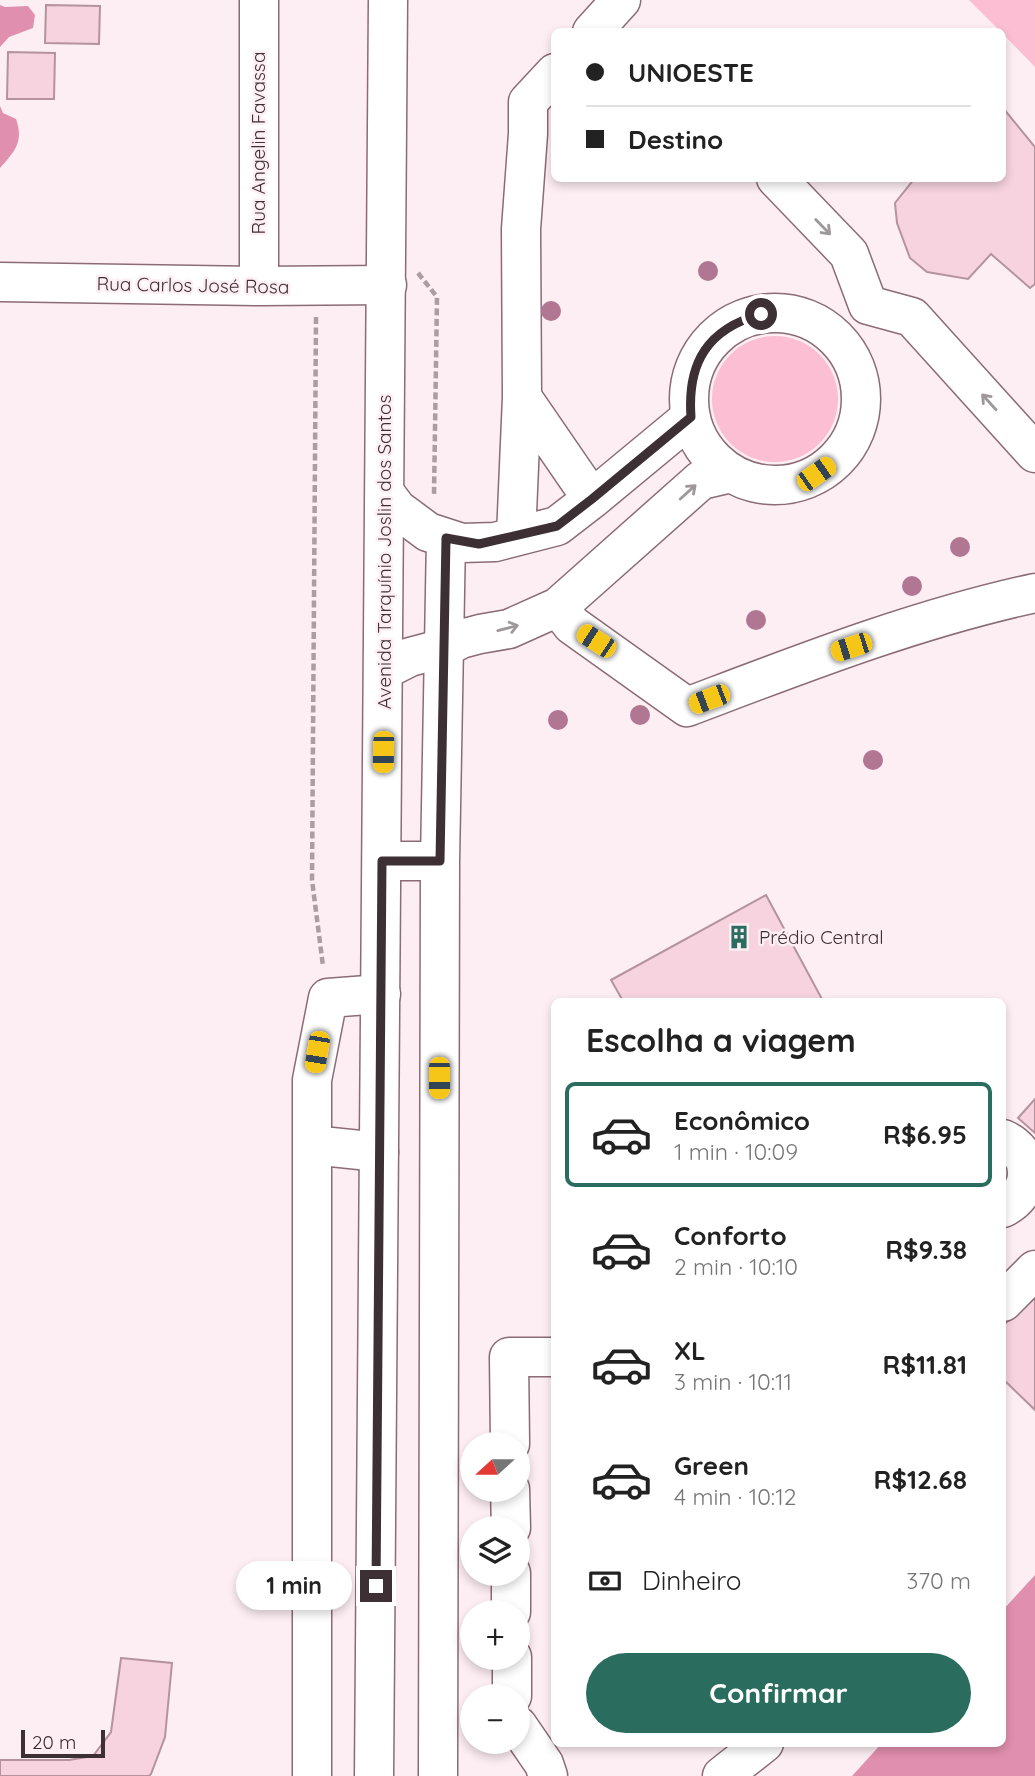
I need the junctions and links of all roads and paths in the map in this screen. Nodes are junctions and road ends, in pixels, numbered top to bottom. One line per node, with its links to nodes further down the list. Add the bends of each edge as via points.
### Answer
1 (259, 0): 7 (main road, Rua Angelin Favassa)
2 (388, 0): 6 (main road, Avenida Tarquínio Joslin dos Santos)
3 (551, 77): 11 (main road, via 528,102 521,229)
4 (780, 182): 9 (main road, one-way to 9, via 849,254)
5 (0, 282): 7 (main road, Rua Carlos José Rosa)
6 (387, 285): 8 (main road, Rua Carlos José Rosa); 15 (main road, Avenida Tarquínio Joslin dos Santos)
7 (259, 286): 8 (main road, Rua Carlos José Rosa)
8 (311, 286): 28 (path, via 316,319 312,880)
9 (868, 305): 10 (main road); 13 (main road, one-way to 9, via 912,317)
10 (834, 337): 12 (main road, via 806,318 784,313 740,320 705,349 694,369); 14 (main road, via 853,364 859,386 856,428 847,446 834,462 797,482 765,484)
11 (522, 397): 16 (main road); 18 (main road)
12 (691, 417): 14 (main road, via 705,449); 16 (main road)
13 (1035, 453)
14 (731, 473): 20 (main road, one-way to 14, via 701,480)
15 (385, 494): 19 (main road, via 411,522); 24 (main road, Avenida Tarquínio Joslin dos Santos)
16 (592, 499): 17 (main road)
17 (557, 526): 18 (main road); 20 (main road)
18 (516, 536): 19 (main road, via 479,544)
19 (446, 538): 23 (main road)
20 (591, 577): 22 (main road)
21 (1035, 593): 22 (main road, via 972,607 827,654 687,707 572,625)
22 (558, 607): 23 (main road, one-way to 22, via 509,629)
23 (444, 648): 24 (main road); 26 (main road)
24 (384, 670): 25 (main road, Avenida Tarquínio Joslin dos Santos)
25 (382, 861): 26 (main road); 27 (main road, Avenida Tarquínio Joslin dos Santos)
26 (440, 861): 41 (main road)
27 (381, 995): 28 (main road); 31 (main road, Avenida Tarquínio Joslin dos Santos)
28 (328, 998): 30 (main road, via 312,1080)
29 (1006, 1140): 32 (main road, via 1022,1152 1029,1179 1024,1192)
30 (312, 1145): 31 (main road); 39 (main road)
31 (379, 1152): 40 (main road, Avenida Tarquínio Joslin dos Santos)
32 (1006, 1206)
33 (1035, 1270): 34 (main road)
34 (1006, 1299)
35 (551, 1357): 36 (main road, via 509,1357)
36 (510, 1432)
37 (530, 1744): 42 (main road)
38 (759, 1747): 43 (main road)
39 (312, 1776)
40 (374, 1776)
41 (438, 1776)
42 (548, 1776)
43 (722, 1776)

